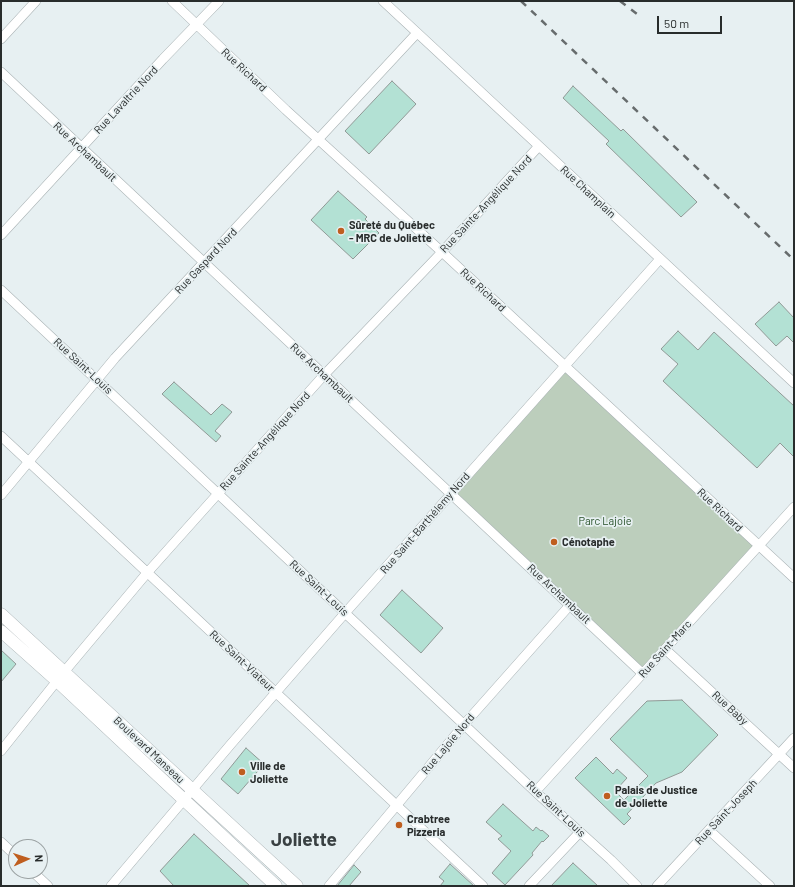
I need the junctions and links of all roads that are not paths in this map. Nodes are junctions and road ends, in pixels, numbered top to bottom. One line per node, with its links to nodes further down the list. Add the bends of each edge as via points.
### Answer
1 (36, 1): 7 (street)
2 (172, 1): 5 (street, Rue Richard)
3 (219, 1): 5 (street, Rue Lavaltrie Nord)
4 (383, 1): 6 (street, Rue Champlain)
5 (196, 25): 9 (street, Rue Richard); 11 (street, Rue Lavaltrie Nord)
6 (417, 33): 9 (street, Rue Gaspard Nord); 10 (street, Rue Champlain)
7 (1, 39)
8 (1, 72): 11 (street, Rue Archambault)
9 (319, 139): 13 (street, Rue Richard); 15 (street, Rue Gaspard Nord)
10 (539, 146): 13 (street, Rue Sainte-Angélique Nord); 14 (street, Rue Champlain)
11 (81, 148): 12 (street, Rue Lavaltrie Nord); 15 (street, Rue Archambault)
12 (1, 235)
13 (442, 252): 17 (street, Rue Richard); 18 (street, Rue Sainte-Angélique Nord)
14 (660, 259): 17 (street, Rue Saint-Barthélemy Nord); 20 (street, Rue Champlain)
15 (204, 263): 18 (street, Rue Archambault); 19 (street, Rue Gaspard Nord)
16 (1, 290): 19 (street, Rue Saint-Louis)
17 (565, 366): 24 (street, Rue Saint-Barthélemy Nord); 27 (street, Rue Richard)
18 (324, 375): 23 (street, Rue Sainte-Angélique Nord); 24 (street, Rue Archambault)
19 (97, 379): 22 (street, Rue Gaspard Nord); 23 (street, Rue Saint-Louis)
20 (794, 383)
21 (1, 436): 22 (street, Rue Saint-Viateur)
22 (29, 462): 25 (street, Rue Gaspard Nord); 28 (street, Rue Saint-Viateur)
23 (218, 493): 28 (street, Rue Sainte-Angélique Nord); 31 (street, Rue Saint-Louis)
24 (451, 493): 30 (street, Rue Archambault); 31 (street, Rue Saint-Barthélemy Nord)
25 (1, 495)
26 (794, 508): 27 (street, Rue Saint-Marc)
27 (759, 546): 29 (street, Rue Richard); 34 (street, Rue Saint-Marc)
28 (147, 573): 36 (street, Rue Sainte-Angélique Nord); 37 (street, Rue Saint-Viateur)
29 (794, 578)
30 (570, 605): 35 (street, Rue Archambault); 38 (street, Rue Lajoie Nord)
31 (346, 612): 37 (street, Rue Saint-Barthélemy Nord); 38 (street, Rue Saint-Louis)
32 (1, 614): 36 (main road, Boulevard Manseau)
33 (1, 631): 36 (main road, Boulevard Manseau)
34 (665, 649): 35 (street, Rue Saint-Marc); 41 (street, Rue Baby)
35 (643, 674): 44 (street, Rue Saint-Marc)
36 (61, 676): 40 (street, Rue Sainte-Angélique Nord); 43 (main road, Boulevard Manseau); 45 (main road, Boulevard Manseau)
37 (276, 693): 43 (street, Rue Saint-Barthélemy Nord); 46 (street, Rue Saint-Viateur)
38 (464, 724): 44 (street, Rue Saint-Louis); 46 (street, Rue Lajoie Nord)
39 (794, 738): 41 (street, Rue Saint-Joseph)
40 (1, 751)
41 (779, 754): 42 (street, Rue Baby); 47 (street, Rue Saint-Joseph)
42 (794, 768)
43 (192, 790): 45 (street, Rue Saint-Barthélemy Nord); 53 (main road, Boulevard Manseau)
44 (536, 791): 48 (street, Rue Saint-Louis)
45 (184, 799): 51 (street, Rue Saint-Barthélemy Nord); 52 (main road, Boulevard Manseau)
46 (397, 806): 54 (street, Rue Lajoie Nord); 55 (street, Rue Saint-Viateur)
47 (709, 830): 58 (street, Rue Saint-Joseph); 59 (street)
48 (580, 832): 56 (street); 57 (street, Rue Saint-Louis)
49 (41, 879): 50 (street)
50 (48, 886)
51 (111, 886)
52 (276, 886)
53 (297, 886)
54 (329, 886)
55 (483, 886)
56 (530, 886)
57 (637, 886)
58 (657, 886)
59 (770, 886)

